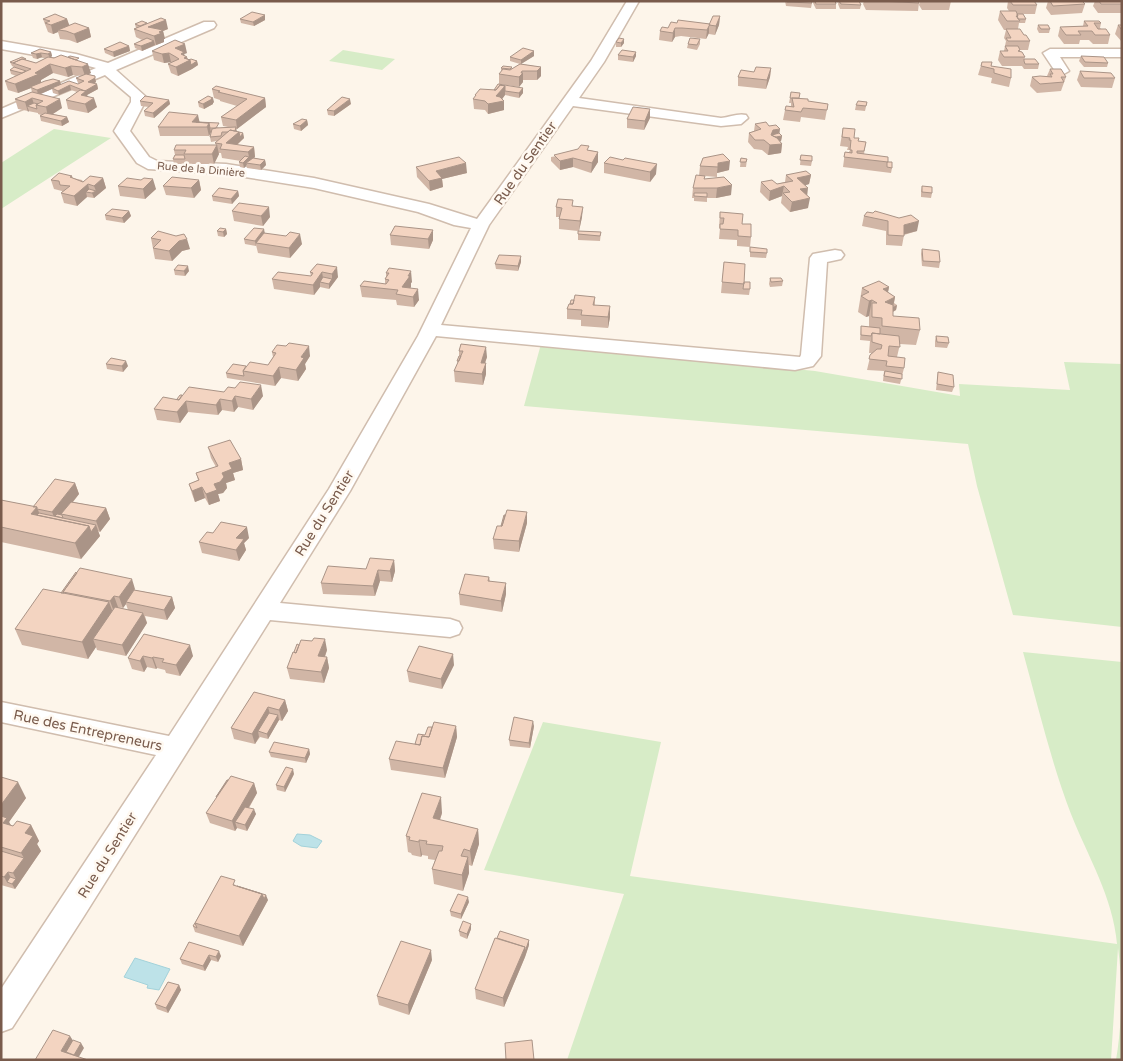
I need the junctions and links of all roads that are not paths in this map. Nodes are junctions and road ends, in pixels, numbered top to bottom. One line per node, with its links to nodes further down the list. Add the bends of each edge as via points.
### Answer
1 (632, 1): 7 (street, Rue du Sentier)
2 (209, 25): 5 (street)
3 (1, 45): 5 (street, Rue de la Dinière, via 76,58)
4 (1122, 53): 6 (street, via 1050,53)
5 (106, 68): 8 (street); 10 (street, Rue de la Dinière, via 138,96 122,131 148,164 226,169 314,184)
6 (1062, 71)
7 (569, 101): 9 (street, via 722,122); 10 (street, Rue du Sentier)
8 (1, 114)
9 (741, 118)
10 (481, 225): 12 (street, Rue du Sentier)
11 (835, 254): 12 (street, via 819,258 811,356 806,362 777,363)
12 (430, 330): 13 (street, Rue du Sentier, via 339,491)
13 (263, 610): 14 (street); 16 (street, Rue du Sentier)
14 (450, 628)
15 (1, 712): 16 (street, Rue des Entrepreneurs)
16 (175, 748): 17 (street, Rue du Sentier)
17 (1, 1017)

